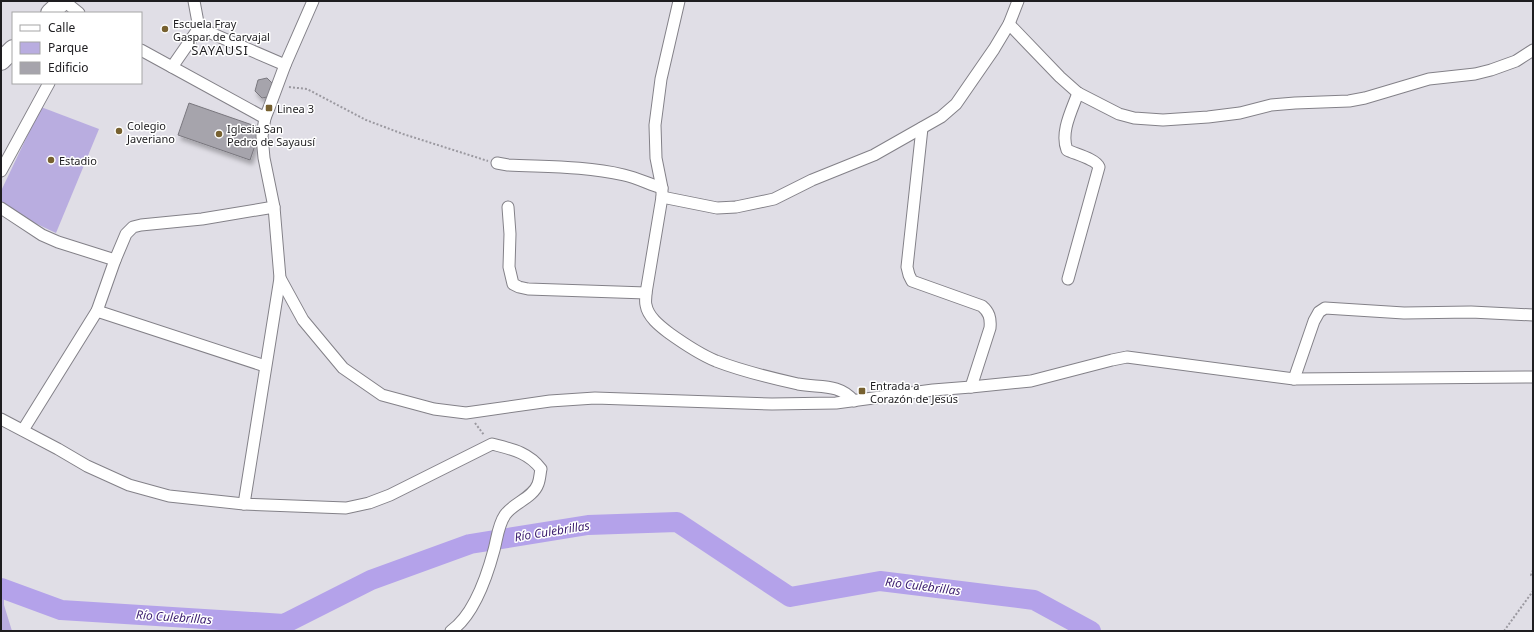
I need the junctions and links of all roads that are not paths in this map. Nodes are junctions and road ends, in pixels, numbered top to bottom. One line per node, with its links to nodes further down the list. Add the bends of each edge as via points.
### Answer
1 (194, 1): 8 (street)
2 (313, 1): 13 (street)
3 (679, 1): 21 (street, via 655,125 656,158)
4 (1018, 1): 7 (street)
5 (56, 5): 6 (street)
6 (76, 12)
7 (1009, 24): 16 (street); 18 (street, via 956,104)
8 (199, 28): 13 (street); 14 (street)
9 (12, 50): 12 (main road)
10 (1533, 50): 16 (street, via 1516,61 1491,70 1429,79 1365,98 1271,105 1240,113 1208,117 1163,120 1134,118 1120,114)
11 (142, 51): 14 (street)
12 (1, 61)
13 (285, 65): 17 (street)
14 (172, 68): 17 (street)
15 (48, 84): 20 (street)
16 (1078, 93): 27 (street, via 1066,127 1064,144 1067,150 1092,160 1099,167)
17 (265, 118): 22 (street, via 262,136 264,158)
18 (922, 128): 21 (street, via 874,155 812,180 774,199 736,208 717,208); 34 (street, via 907,267 912,281 982,306 988,311 990,328)
19 (497, 164): 21 (street, via 574,167 626,175)
20 (1, 171)
21 (662, 193): 28 (street)
22 (274, 207): 25 (street, via 133,227 126,234); 26 (street)
23 (508, 207): 28 (street, via 509,267 513,284 528,289)
24 (1, 208): 25 (street, via 42,235)
25 (115, 260): 29 (street)
26 (280, 278): 31 (street); 35 (street, via 303,320 343,368 382,395 434,409 466,413 550,401 595,398 772,404)
27 (1068, 279)
28 (646, 293): 35 (street, via 646,306 656,323 683,343 715,360 794,383 839,389 848,393)
29 (97, 311): 31 (street); 37 (street)
30 (1533, 315): 33 (street, via 1471,312 1417,314 1326,308 1319,312 1314,321)
31 (265, 366): 38 (street)
32 (1533, 377): 33 (street)
33 (1294, 379): 34 (street, via 1127,357 1031,381)
34 (971, 387): 35 (street)
35 (854, 401)
36 (1, 419): 37 (street)
37 (23, 430): 38 (street, via 87,466 129,484 169,496)
38 (244, 504): 39 (street, via 346,508 369,503 390,496 492,444 534,459 541,469 538,485 525,500 505,514 477,597 468,615)
39 (452, 631)

